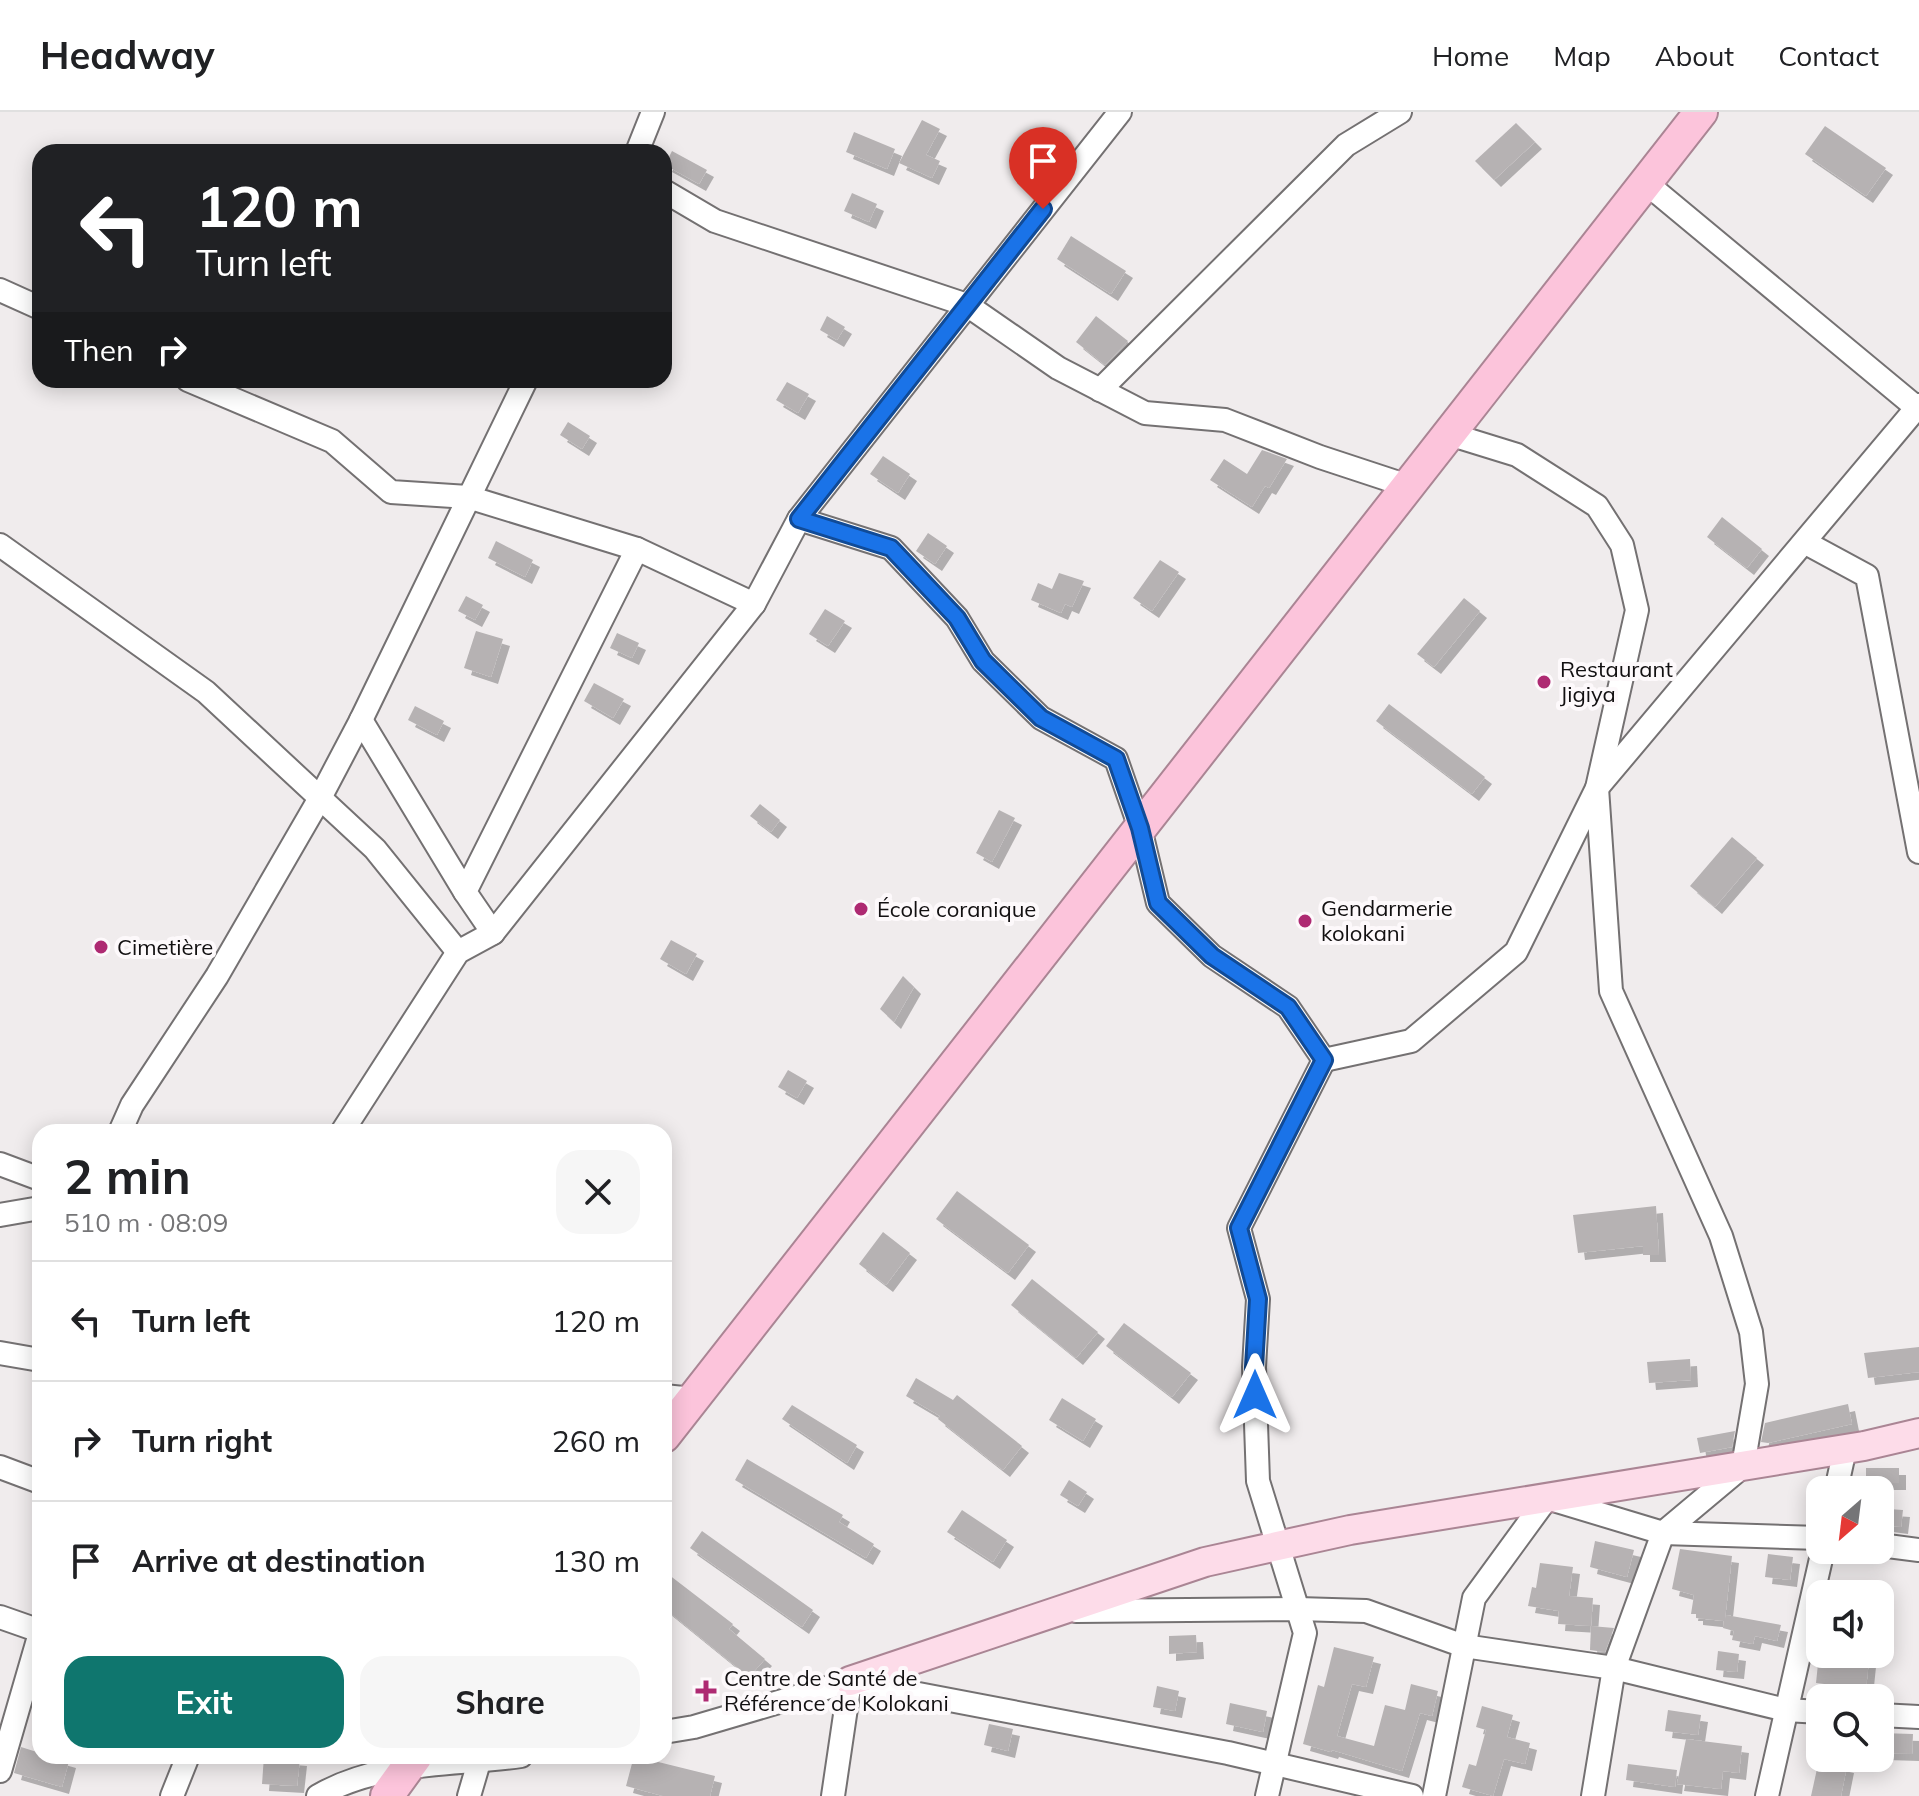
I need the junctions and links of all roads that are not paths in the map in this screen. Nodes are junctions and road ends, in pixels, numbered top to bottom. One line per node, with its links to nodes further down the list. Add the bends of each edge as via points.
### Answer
1 (653, 112): 5 (street)
2 (1120, 112): 10 (street)
3 (1400, 112): 13 (street, via 1346,145)
4 (1701, 112): 6 (highway)
5 (640, 144)
6 (1646, 183): 14 (street); 15 (highway)
7 (672, 196): 10 (street, via 715,221)
8 (0, 290): 9 (street)
9 (32, 304)
10 (967, 305): 13 (street, via 1058,368); 18 (street)
11 (207, 388): 17 (street, via 332,441 391,492)
12 (522, 388): 17 (street)
13 (1100, 390): 16 (street, via 1145,413 1225,420)
14 (1918, 406): 19 (street)
15 (1449, 434): 16 (highway); 24 (street, via 1517,455 1597,506 1622,545 1637,610)
16 (1408, 486): 26 (highway)
17 (468, 497): 21 (street); 23 (street)
18 (799, 519): 22 (street); 26 (street, via 891,548 957,618 983,661 1041,718 1116,759)
19 (1806, 543): 24 (street); 27 (street, via 1867,576)
20 (0, 545): 25 (street, via 206,692)
21 (637, 549): 22 (street); 28 (street)
22 (754, 604): 29 (street)
23 (361, 720): 25 (street); 28 (street)
24 (1597, 788): 31 (street, via 1516,952 1411,1041); 43 (street, via 1611,991 1721,1236 1751,1332 1757,1384)
25 (320, 798): 30 (street, via 375,849); 32 (street)
26 (1140, 828): 31 (street, via 1158,903 1212,956 1288,1007); 40 (highway)
27 (1919, 852)
28 (465, 892): 29 (street)
29 (493, 933): 30 (street)
30 (458, 952): 33 (street)
31 (1324, 1060): 50 (street, via 1239,1228 1258,1299 1258,1481)
32 (124, 1124)
33 (347, 1124)
34 (0, 1164): 35 (street)
35 (32, 1176)
36 (32, 1209): 37 (street)
37 (0, 1215)
38 (0, 1353): 39 (street)
39 (32, 1359)
40 (678, 1398)
41 (1919, 1433): 42 (main road)
42 (1845, 1449): 43 (main road); 45 (street)
43 (1743, 1466): 47 (main road); 48 (street)
44 (0, 1467): 46 (street)
45 (1839, 1476)
46 (32, 1479)
47 (1547, 1498): 48 (street); 50 (main road); 58 (street, via 1474,1598)
48 (1663, 1533): 49 (street); 60 (street)
49 (1806, 1538)
50 (1278, 1547): 54 (street); 55 (main road, via 1205,1562)
51 (1894, 1547): 52 (street)
52 (1919, 1550)
53 (1820, 1564): 62 (street)
54 (1298, 1609): 55 (street); 58 (street, via 1366,1611); 67 (street, via 1305,1633)
55 (1055, 1611): 61 (main road)
56 (0, 1617): 57 (street)
57 (32, 1629)
58 (1464, 1646): 60 (street); 82 (street)
59 (32, 1660): 73 (street)
60 (1614, 1668): 62 (street); 83 (street)
61 (850, 1681): 66 (street); 67 (street); 79 (street)
62 (1786, 1710): 63 (street); 84 (street)
63 (1806, 1711)
64 (1894, 1716): 65 (street)
65 (1919, 1717)
66 (672, 1731)
67 (1274, 1763): 80 (street); 81 (street)
68 (185, 1764): 75 (street)
69 (364, 1764): 74 (street)
70 (402, 1764): 74 (street)
71 (410, 1764): 77 (highway)
72 (478, 1764): 78 (street)
73 (0, 1771)
74 (343, 1782): 76 (street)
75 (172, 1796)
76 (318, 1796)
77 (387, 1796)
78 (469, 1796)
79 (833, 1796)
80 (1267, 1796)
81 (1412, 1796)
82 (1434, 1796)
83 (1593, 1796)
84 (1767, 1796)

